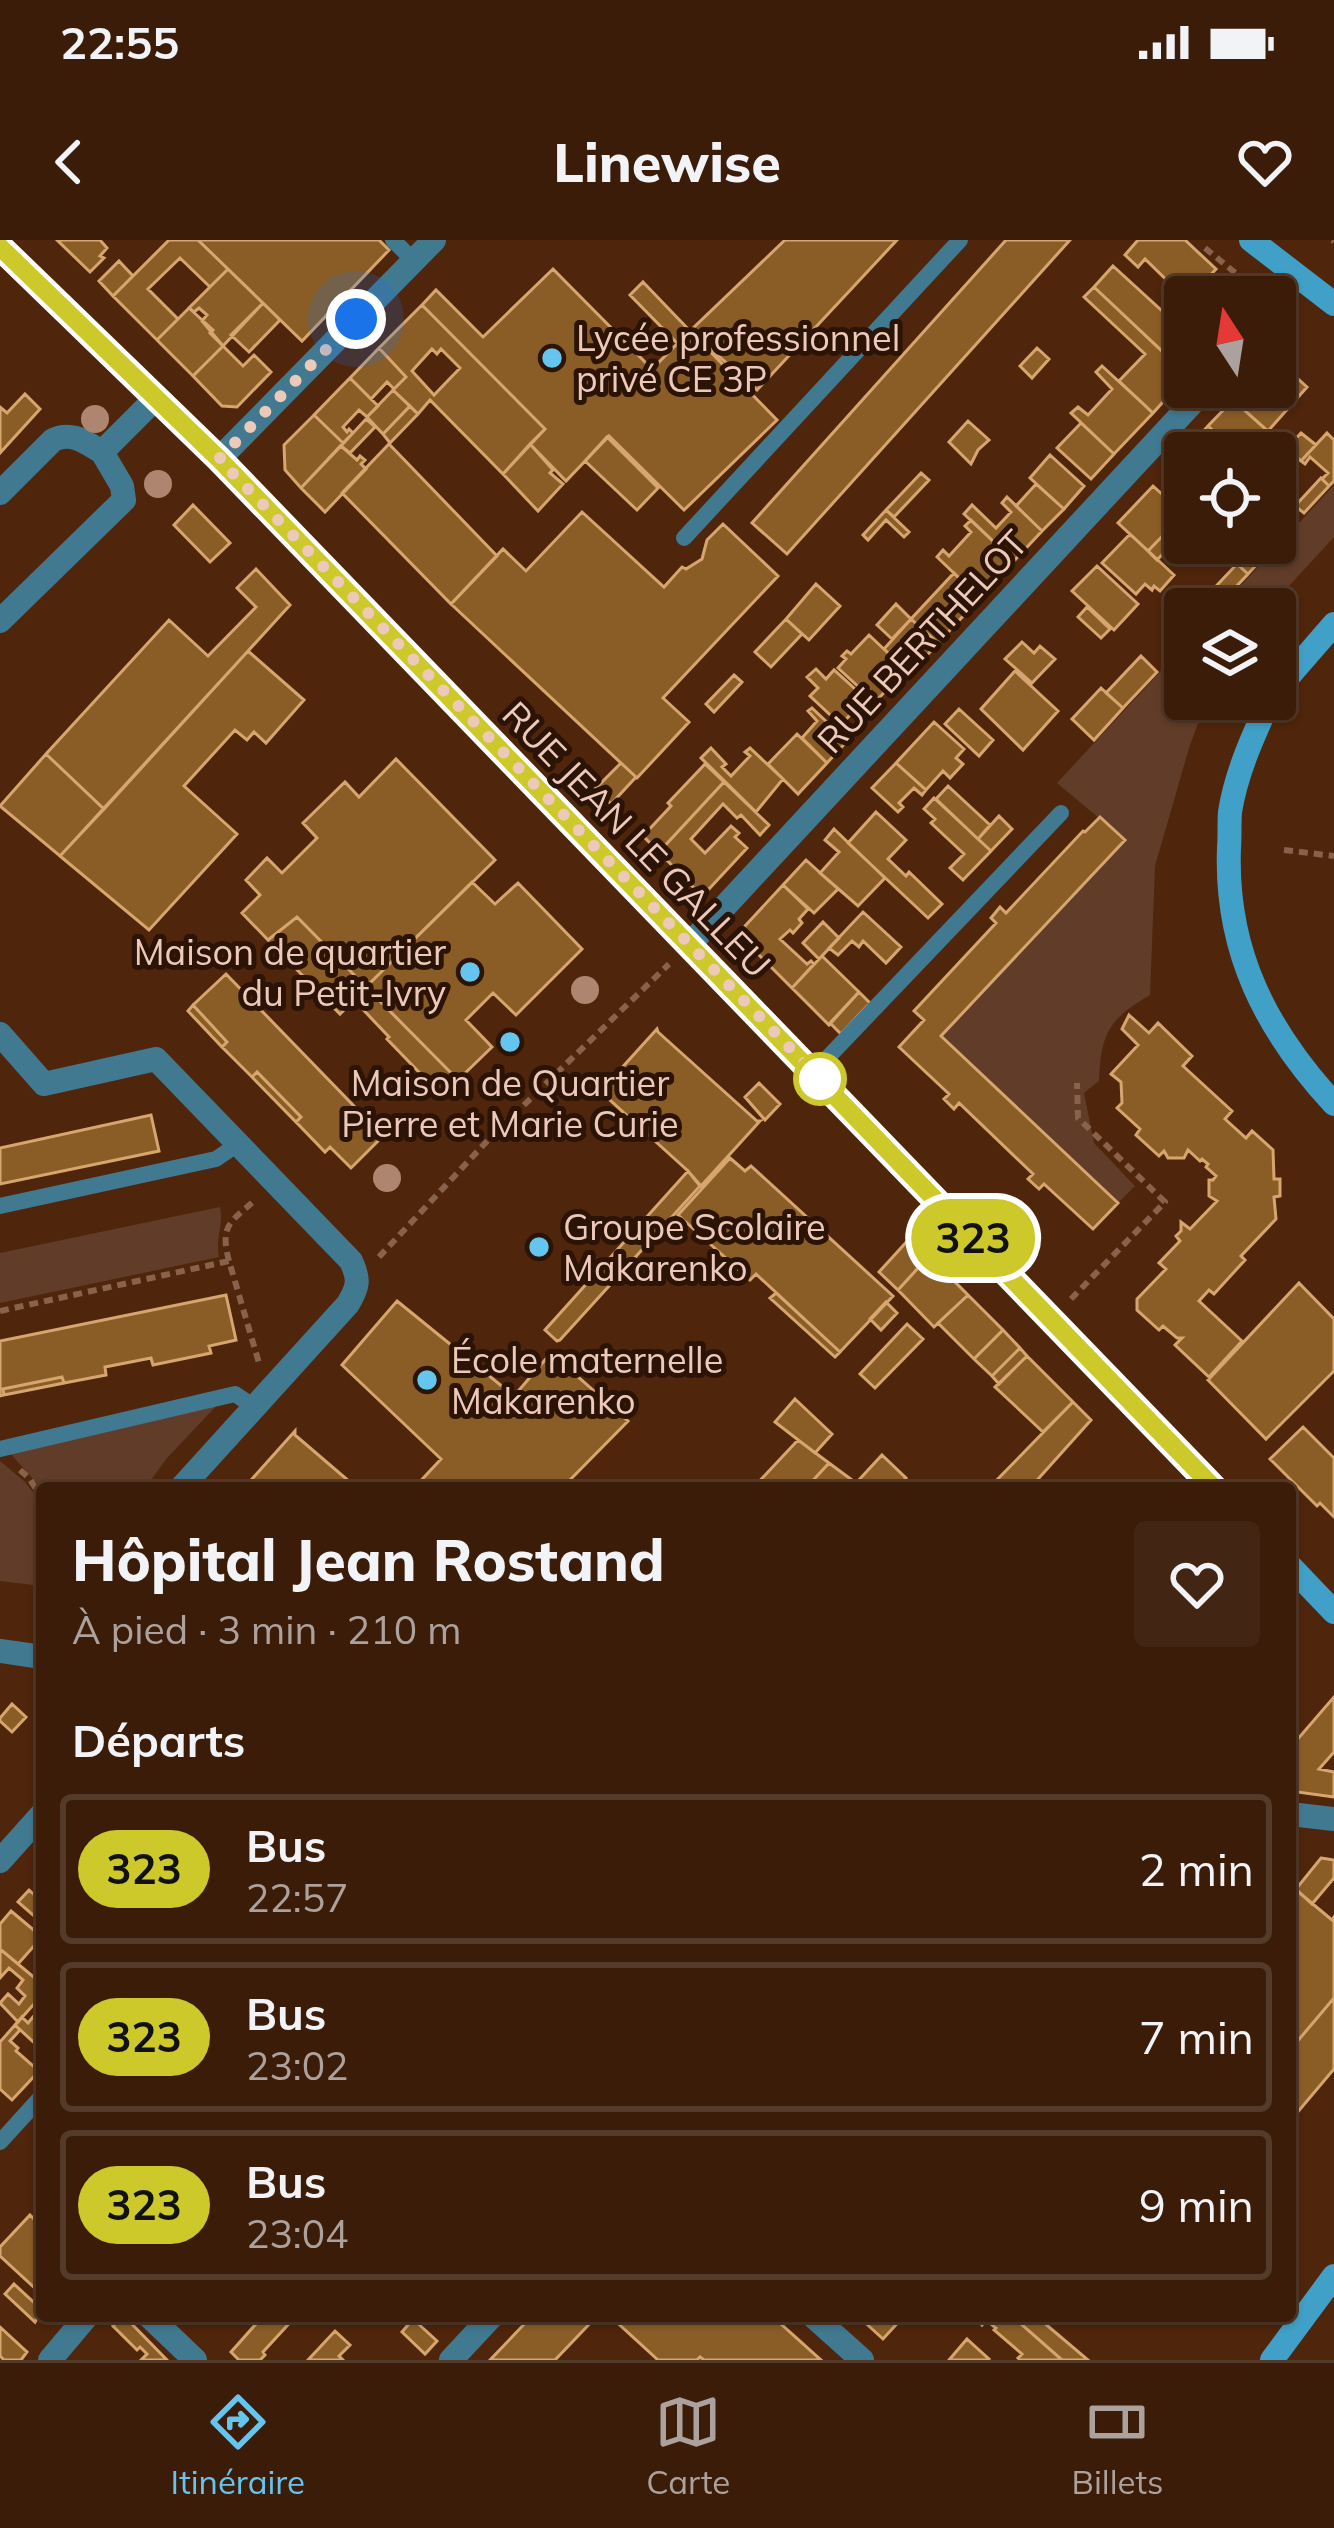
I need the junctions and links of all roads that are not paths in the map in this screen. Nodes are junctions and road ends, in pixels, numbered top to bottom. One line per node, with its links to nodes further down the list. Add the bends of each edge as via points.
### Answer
1 (393, 240): 6 (lane)
2 (434, 240): 6 (street)
3 (960, 240): 13 (lane)
4 (1251, 240): 7 (main road)
5 (0, 247): 8 (main road, RUE JEAN LE GALLEU)
6 (414, 261): 11 (street)
7 (1334, 304)
8 (155, 399): 10 (street); 11 (main road, RUE JEAN LE GALLEU)
9 (1188, 408): 19 (street, RUE BERTHELOT)
10 (102, 452): 12 (street, via 73,436 53,440); 14 (street, via 124,500)
11 (219, 459): 19 (main road, RUE JEAN LE GALLEU)
12 (0, 494)
13 (684, 538)
14 (0, 621)
15 (1334, 624): 16 (main road)
16 (1296, 668)
17 (1261, 720): 22 (main road, via 1231,811 1232,917 1249,981 1274,1028)
18 (1061, 813): 21 (lane)
19 (689, 945): 21 (main road, RUE JEAN LE GALLEU)
20 (0, 1034): 23 (street, via 44,1084 156,1059)
21 (813, 1073): 28 (main road, RUE JEAN LE GALLEU)
22 (1334, 1104)
23 (238, 1144): 24 (lane, via 216,1159); 25 (street, via 358,1276 348,1304)
24 (0, 1206)
25 (260, 1398): 26 (lane, via 235,1394); 27 (street)
26 (0, 1449)
27 (186, 1482)
28 (1208, 1482)
29 (1296, 1572): 30 (main road)
30 (1334, 1612)
31 (0, 1651): 32 (street)
32 (36, 1656)
33 (1296, 1815): 34 (street)
34 (1334, 1819)
35 (36, 1821): 36 (street)
36 (0, 1861)
37 (36, 2103): 38 (lane)
38 (0, 2142)
39 (1334, 2276): 48 (main road)
40 (81, 2322): 44 (street)
41 (155, 2322): 45 (street)
42 (486, 2322): 46 (street)
43 (820, 2322): 47 (street)
44 (50, 2360)
45 (195, 2360)
46 (451, 2360)
47 (862, 2360)
48 (1272, 2360)

